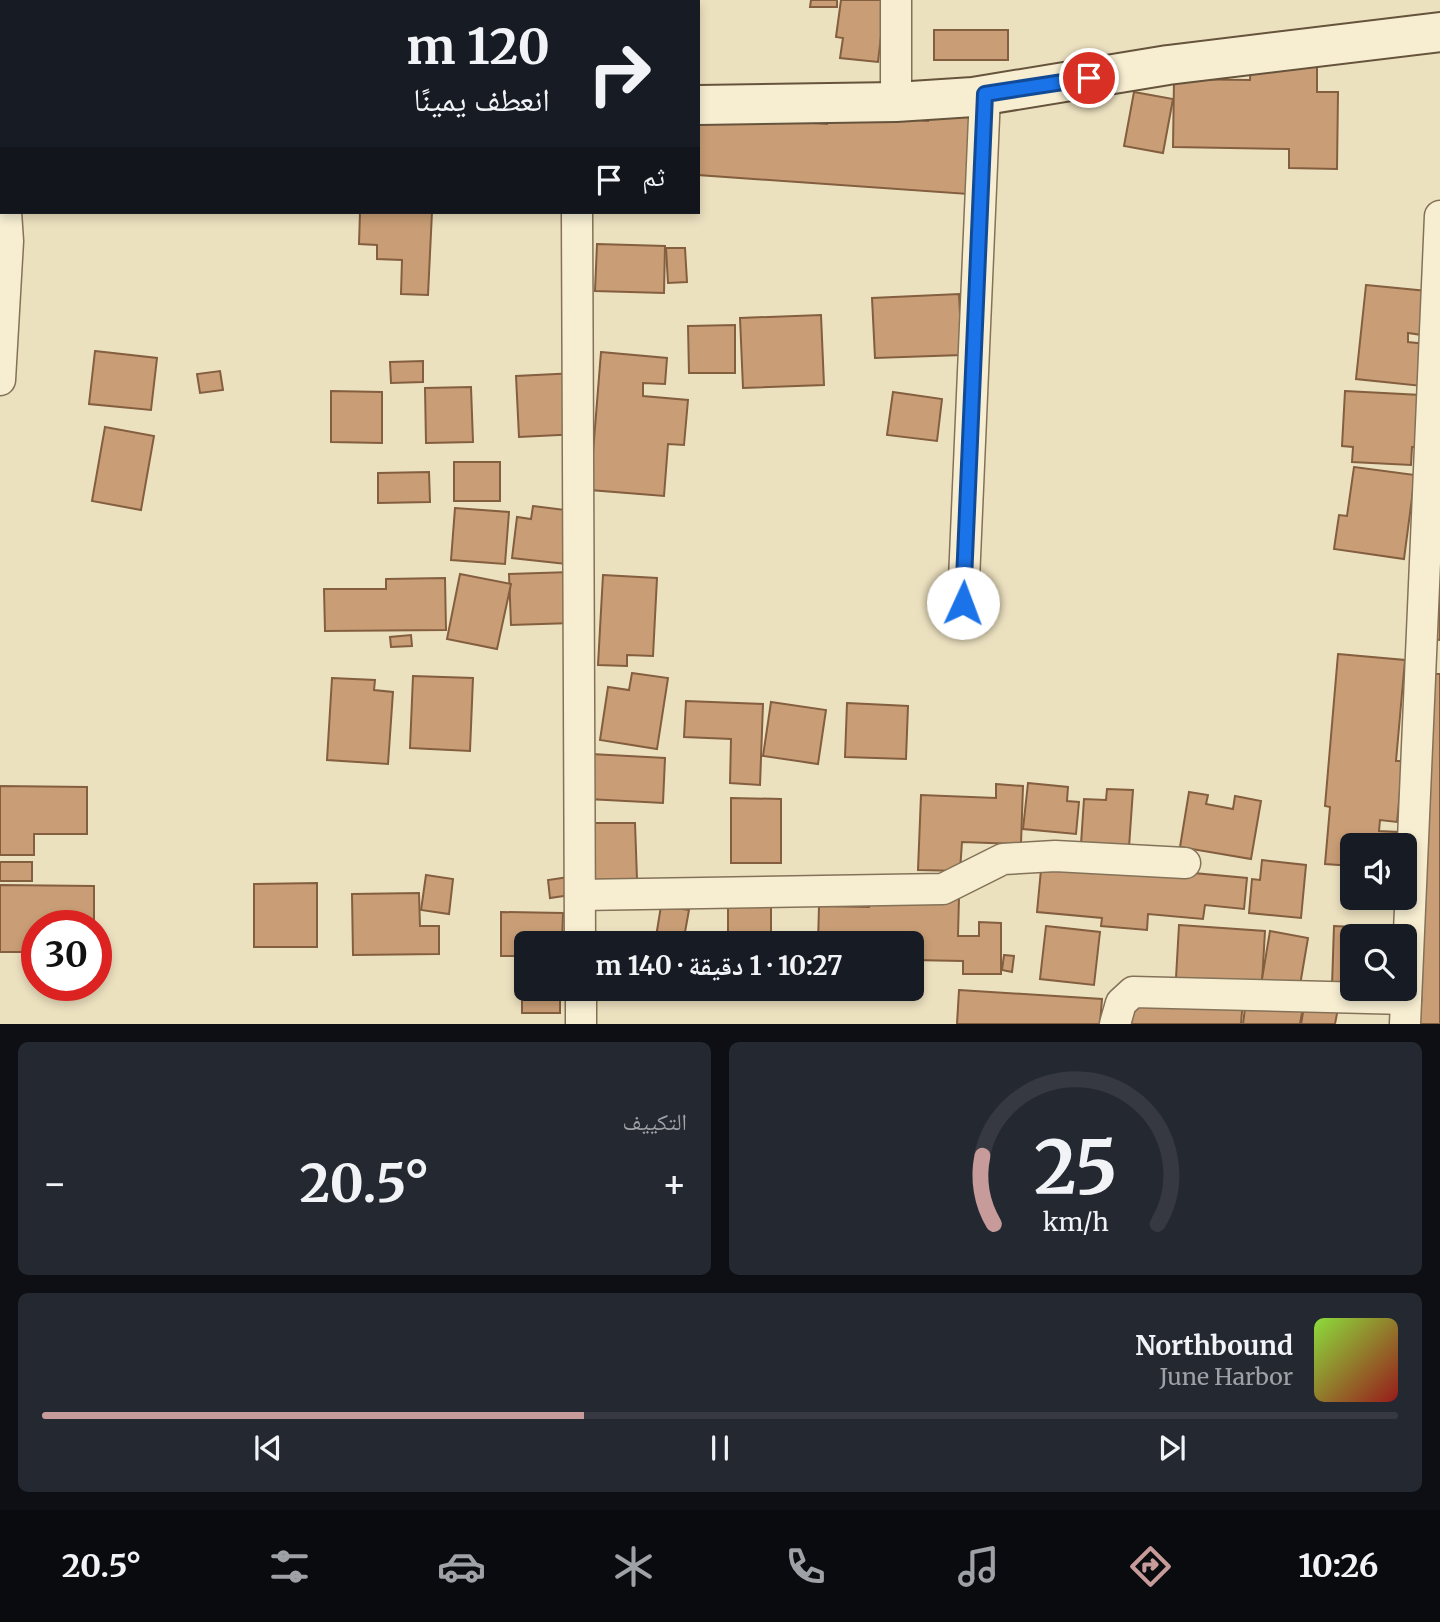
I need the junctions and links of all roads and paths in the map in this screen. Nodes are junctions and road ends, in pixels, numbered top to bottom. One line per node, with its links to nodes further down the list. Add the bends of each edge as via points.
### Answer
1 (896, 0): 4 (street)
2 (1440, 32): 3 (street, via 1168,65)
3 (985, 94): 4 (street); 10 (street)
4 (896, 102): 5 (street)
5 (700, 106)
6 (6, 214): 9 (street)
7 (577, 214): 12 (street)
8 (1440, 216): 15 (street)
9 (0, 380)
10 (963, 603)
11 (1185, 863): 12 (street, via 1055,856 1003,859 943,889)
12 (580, 895): 13 (street)
13 (580, 931)
14 (581, 1001): 16 (street)
15 (1406, 1011): 17 (street, via 1133,992 1121,1003)
16 (581, 1024)
17 (1115, 1024)

